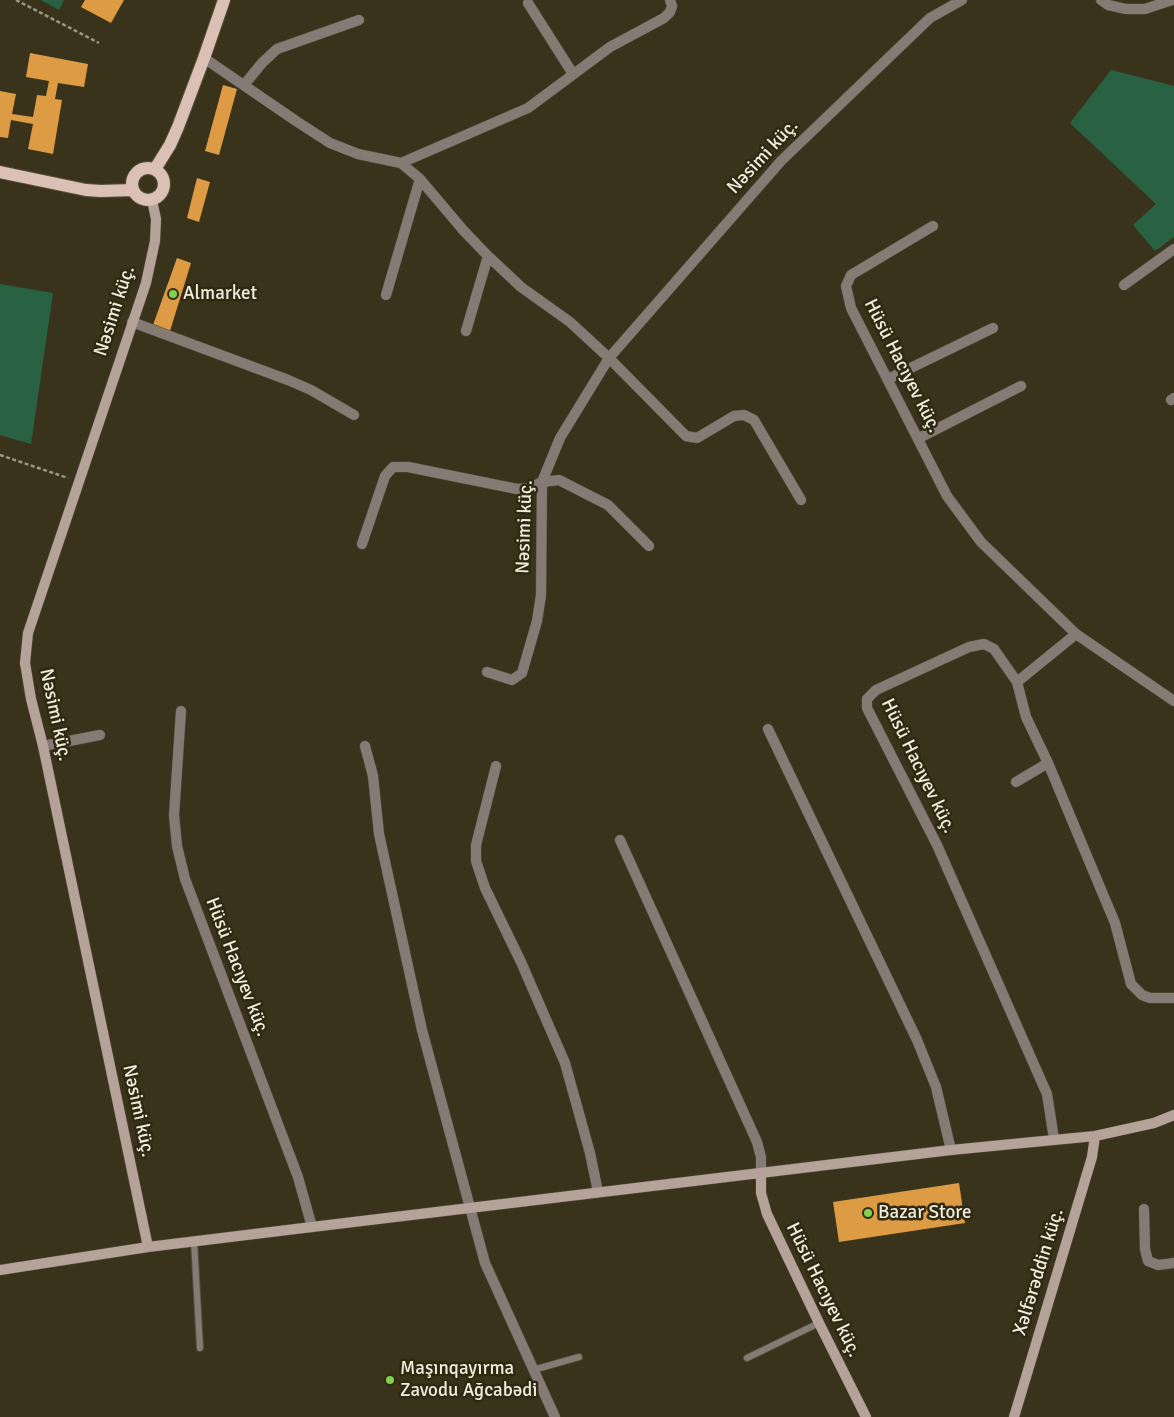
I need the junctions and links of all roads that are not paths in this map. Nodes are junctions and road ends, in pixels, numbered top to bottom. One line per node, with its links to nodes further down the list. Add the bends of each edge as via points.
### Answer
1 (224, 0): 8 (main road)
2 (670, 0): 9 (street, via 672,6 664,18 610,47)
3 (962, 0): 25 (street, Nəsimi küç., via 930,18 781,161)
4 (1101, 0): 5 (street, via 1108,6 1145,9)
5 (1172, 0)
6 (528, 3): 9 (street)
7 (359, 20): 10 (street, via 277,49)
8 (204, 58): 10 (street); 12 (main road, via 170,145)
9 (573, 74): 11 (street, via 528,108)
10 (244, 85): 11 (street, via 330,143 358,154)
11 (401, 163): 14 (street)
12 (155, 170): 15 (main road, via 147,168 134,175); 16 (main road, via 164,182 159,196)
13 (0, 172): 15 (main road, via 86,190)
14 (420, 180): 19 (street); 21 (street)
15 (133, 190): 16 (main road, via 137,197)
16 (152, 200): 22 (street, Nəsimi küç., via 156,218 155,241 146,283)
17 (933, 226): 26 (street, Hüsü Hacıyev küç., via 851,275 846,286 851,308)
18 (1174, 249): 20 (street)
19 (488, 256): 24 (street); 25 (street)
20 (1124, 285)
21 (386, 295)
22 (132, 322): 28 (street, via 288,380); 41 (street, Nəsimi küç., via 28,633 25,663)
23 (993, 328): 26 (street)
24 (466, 331)
25 (609, 358): 30 (street, Nəsimi küç., via 560,438); 31 (street, via 686,436 697,438 734,416 744,415 754,420)
26 (888, 379): 29 (street, Hüsü Hacıyev küç.)
27 (1021, 386): 29 (street)
28 (354, 415)
29 (918, 438): 34 (street, Hüsü Hacıyev küç., via 948,496 981,542)
30 (542, 482): 32 (street, via 530,488 517,489 408,467 393,467 385,476); 33 (street, via 559,480 608,505); 35 (street, Nəsimi küç., via 542,595 522,673 512,680)
31 (801, 500)
32 (362, 544)
33 (649, 546)
34 (1076, 634): 36 (street); 37 (street, Hüsü Hacıyev küç.)
35 (487, 672)
36 (1017, 682): 43 (street, Hüsü Hacıyev küç., via 1026,717); 50 (street, Hüsü Hacıyev küç., via 994,649 984,644 969,647 876,690 866,699 937,845 1047,1094)
37 (1174, 700)
38 (181, 711): 56 (street, Hüsü Hacıyev küç., via 174,815 185,879 298,1177)
39 (768, 729): 51 (street, via 917,1040 936,1087)
40 (100, 735): 41 (street)
41 (42, 746): 58 (street, Nəsimi küç.)
42 (365, 746): 54 (street, via 373,776 379,834 422,1030)
43 (1048, 763): 45 (street); 47 (street, Hüsü Hacıyev küç., via 1116,923 1131,984 1150,998)
44 (496, 766): 53 (street, via 476,845 476,861 485,888 565,1063)
45 (1016, 782)
46 (620, 840): 52 (street, Hüsü Hacıyev küç., via 757,1142)
47 (1174, 998)
48 (1174, 1115): 49 (street, via 1154,1123)
49 (1095, 1136): 50 (street); 68 (street, Xəlfərəddin küç., via 1092,1158)
50 (1054, 1139): 51 (street)
51 (951, 1150): 52 (street)
52 (761, 1174): 53 (street); 61 (street, Hüsü Hacıyev küç., via 761,1193 767,1214)
53 (598, 1192): 54 (street)
54 (470, 1208): 56 (street); 65 (street, via 485,1263)
55 (1144, 1209): 59 (street, via 1148,1261 1158,1265)
56 (312, 1227): 57 (street)
57 (194, 1241): 58 (street); 62 (lane)
58 (148, 1247): 60 (street)
59 (1174, 1263)
60 (0, 1270)
61 (819, 1323): 64 (lane); 67 (street, Hüsü Hacıyev küç.)
62 (200, 1348)
63 (579, 1357): 65 (lane)
64 (747, 1358)
65 (534, 1370): 66 (street)
66 (555, 1417)
67 (866, 1417)
68 (1014, 1417)

